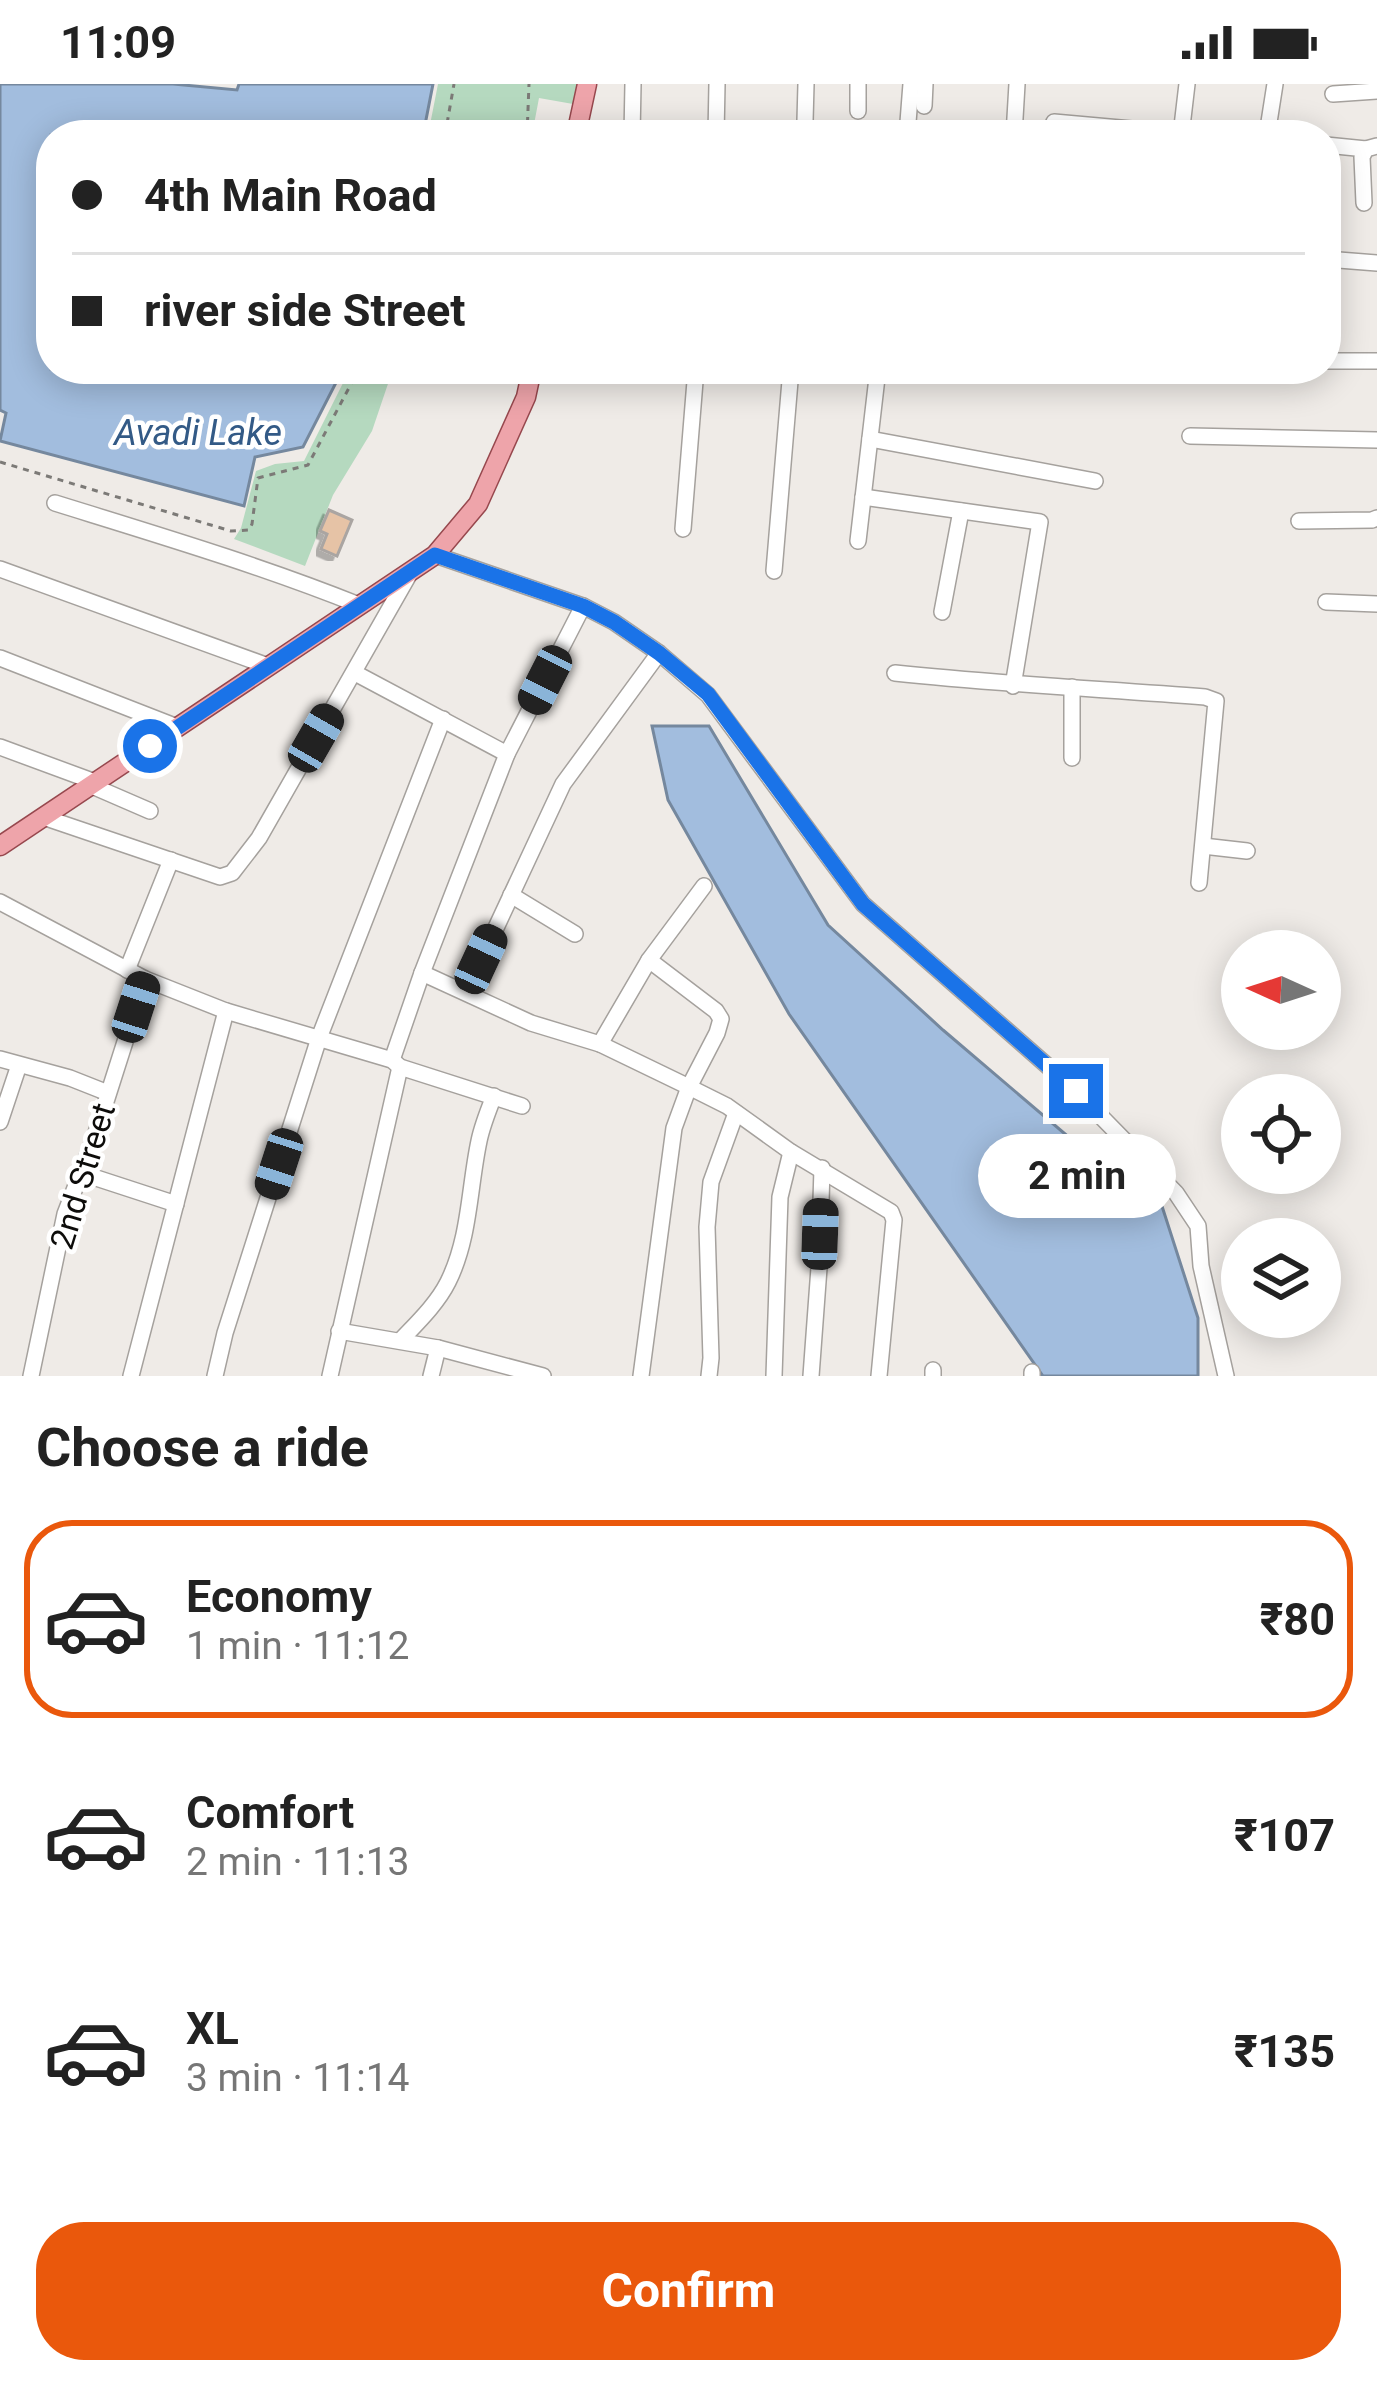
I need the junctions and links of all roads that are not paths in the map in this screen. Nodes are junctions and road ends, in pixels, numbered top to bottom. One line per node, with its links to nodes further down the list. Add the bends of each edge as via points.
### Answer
1 (586, 84): 15 (main road)
2 (633, 84): 16 (street)
3 (717, 84): 17 (street)
4 (806, 84): 18 (street)
5 (858, 84): 14 (street)
6 (911, 84): 19 (street)
7 (925, 84): 13 (street)
8 (1017, 84): 20 (street)
9 (1187, 84): 21 (street)
10 (1275, 84): 22 (street)
11 (1377, 91): 12 (street)
12 (1333, 94)
13 (924, 106)
14 (858, 111)
15 (579, 120)
16 (632, 120)
17 (716, 120)
18 (805, 120)
19 (908, 120)
20 (1015, 120)
21 (1183, 120)
22 (1269, 120)
23 (1341, 146): 24 (street)
24 (1372, 148): 25 (street, via 1362,157)
25 (1364, 203)
26 (1341, 260): 27 (street)
27 (1377, 263)
28 (1341, 361): 29 (street)
29 (1377, 361)
30 (529, 384): 45 (main road, via 478,504)
31 (696, 384): 43 (street)
32 (789, 384): 48 (street)
33 (876, 384): 35 (street)
34 (1190, 436): 36 (street)
35 (870, 439): 37 (street); 38 (street)
36 (1377, 440)
37 (1095, 482)
38 (863, 496): 40 (street); 44 (street)
39 (55, 503): 51 (street)
40 (961, 511): 53 (street); 59 (street, via 1040,522)
41 (1377, 518): 42 (street)
42 (1299, 521)
43 (683, 529)
44 (858, 541)
45 (435, 555): 47 (main road); 52 (street)
46 (0, 568): 56 (street)
47 (413, 569): 51 (main road); 57 (street)
48 (774, 571)
49 (1326, 602): 50 (street)
50 (1377, 604)
51 (359, 605): 56 (main road)
52 (583, 606): 54 (street); 64 (street)
53 (942, 612)
54 (659, 653): 75 (street, via 563,784); 114 (street, via 708,694 863,904 1076,1091 1176,1193 1198,1226)
55 (0, 658): 62 (street)
56 (268, 666): 62 (main road)
57 (355, 673): 61 (street); 72 (street, via 232,873 220,877)
58 (895, 674): 59 (street)
59 (1013, 686): 60 (street)
60 (1072, 687): 65 (street); 70 (street, via 1216,701)
61 (442, 719): 64 (street); 84 (street)
62 (177, 727): 66 (main road)
63 (0, 747): 66 (street)
64 (507, 754): 80 (street)
65 (1072, 758)
66 (93, 783): 67 (street); 68 (main road)
67 (150, 812)
68 (43, 817): 69 (main road); 72 (street)
69 (1, 844)
70 (1203, 846): 71 (street); 73 (street)
71 (1247, 851)
72 (171, 860): 79 (street)
73 (1199, 883)
74 (704, 886): 78 (street)
75 (511, 895): 77 (street); 82 (street)
76 (0, 902): 79 (street)
77 (575, 934)
78 (649, 960): 85 (street); 89 (street, via 722,1019)
79 (127, 970): 81 (street)
80 (422, 973): 82 (street); 87 (street)
81 (145, 979): 83 (street); 90 (street, 2nd Street)
82 (466, 992): 85 (street)
83 (226, 1011): 84 (street); 98 (street)
84 (319, 1038): 87 (street); 105 (street)
85 (600, 1043): 89 (street)
86 (0, 1058): 88 (street)
87 (396, 1064): 91 (street); 99 (street)
88 (19, 1065): 90 (street); 94 (street)
89 (689, 1087): 93 (street); 109 (street, via 674,1128)
90 (109, 1093): 97 (street, 2nd Street)
91 (494, 1096): 92 (street); 100 (street, via 448,1283)
92 (522, 1106)
93 (736, 1113): 95 (street); 110 (street, via 709,1204)
94 (0, 1122)
95 (791, 1151): 96 (street); 111 (street, via 777,1235)
96 (822, 1168): 112 (street); 113 (street, via 894,1217)
97 (81, 1173): 98 (street); 103 (street, 2nd Street)
98 (176, 1204): 104 (street)
99 (339, 1331): 100 (street); 106 (street)
100 (400, 1341): 101 (street)
101 (438, 1348): 102 (street); 107 (street)
102 (517, 1373): 108 (street)
103 (31, 1376)
104 (131, 1376)
105 (215, 1376)
106 (330, 1376)
107 (431, 1376)
108 (543, 1376)
109 (641, 1376)
110 (709, 1376)
111 (774, 1376)
112 (811, 1376)
113 (880, 1376)
114 (1226, 1376)

